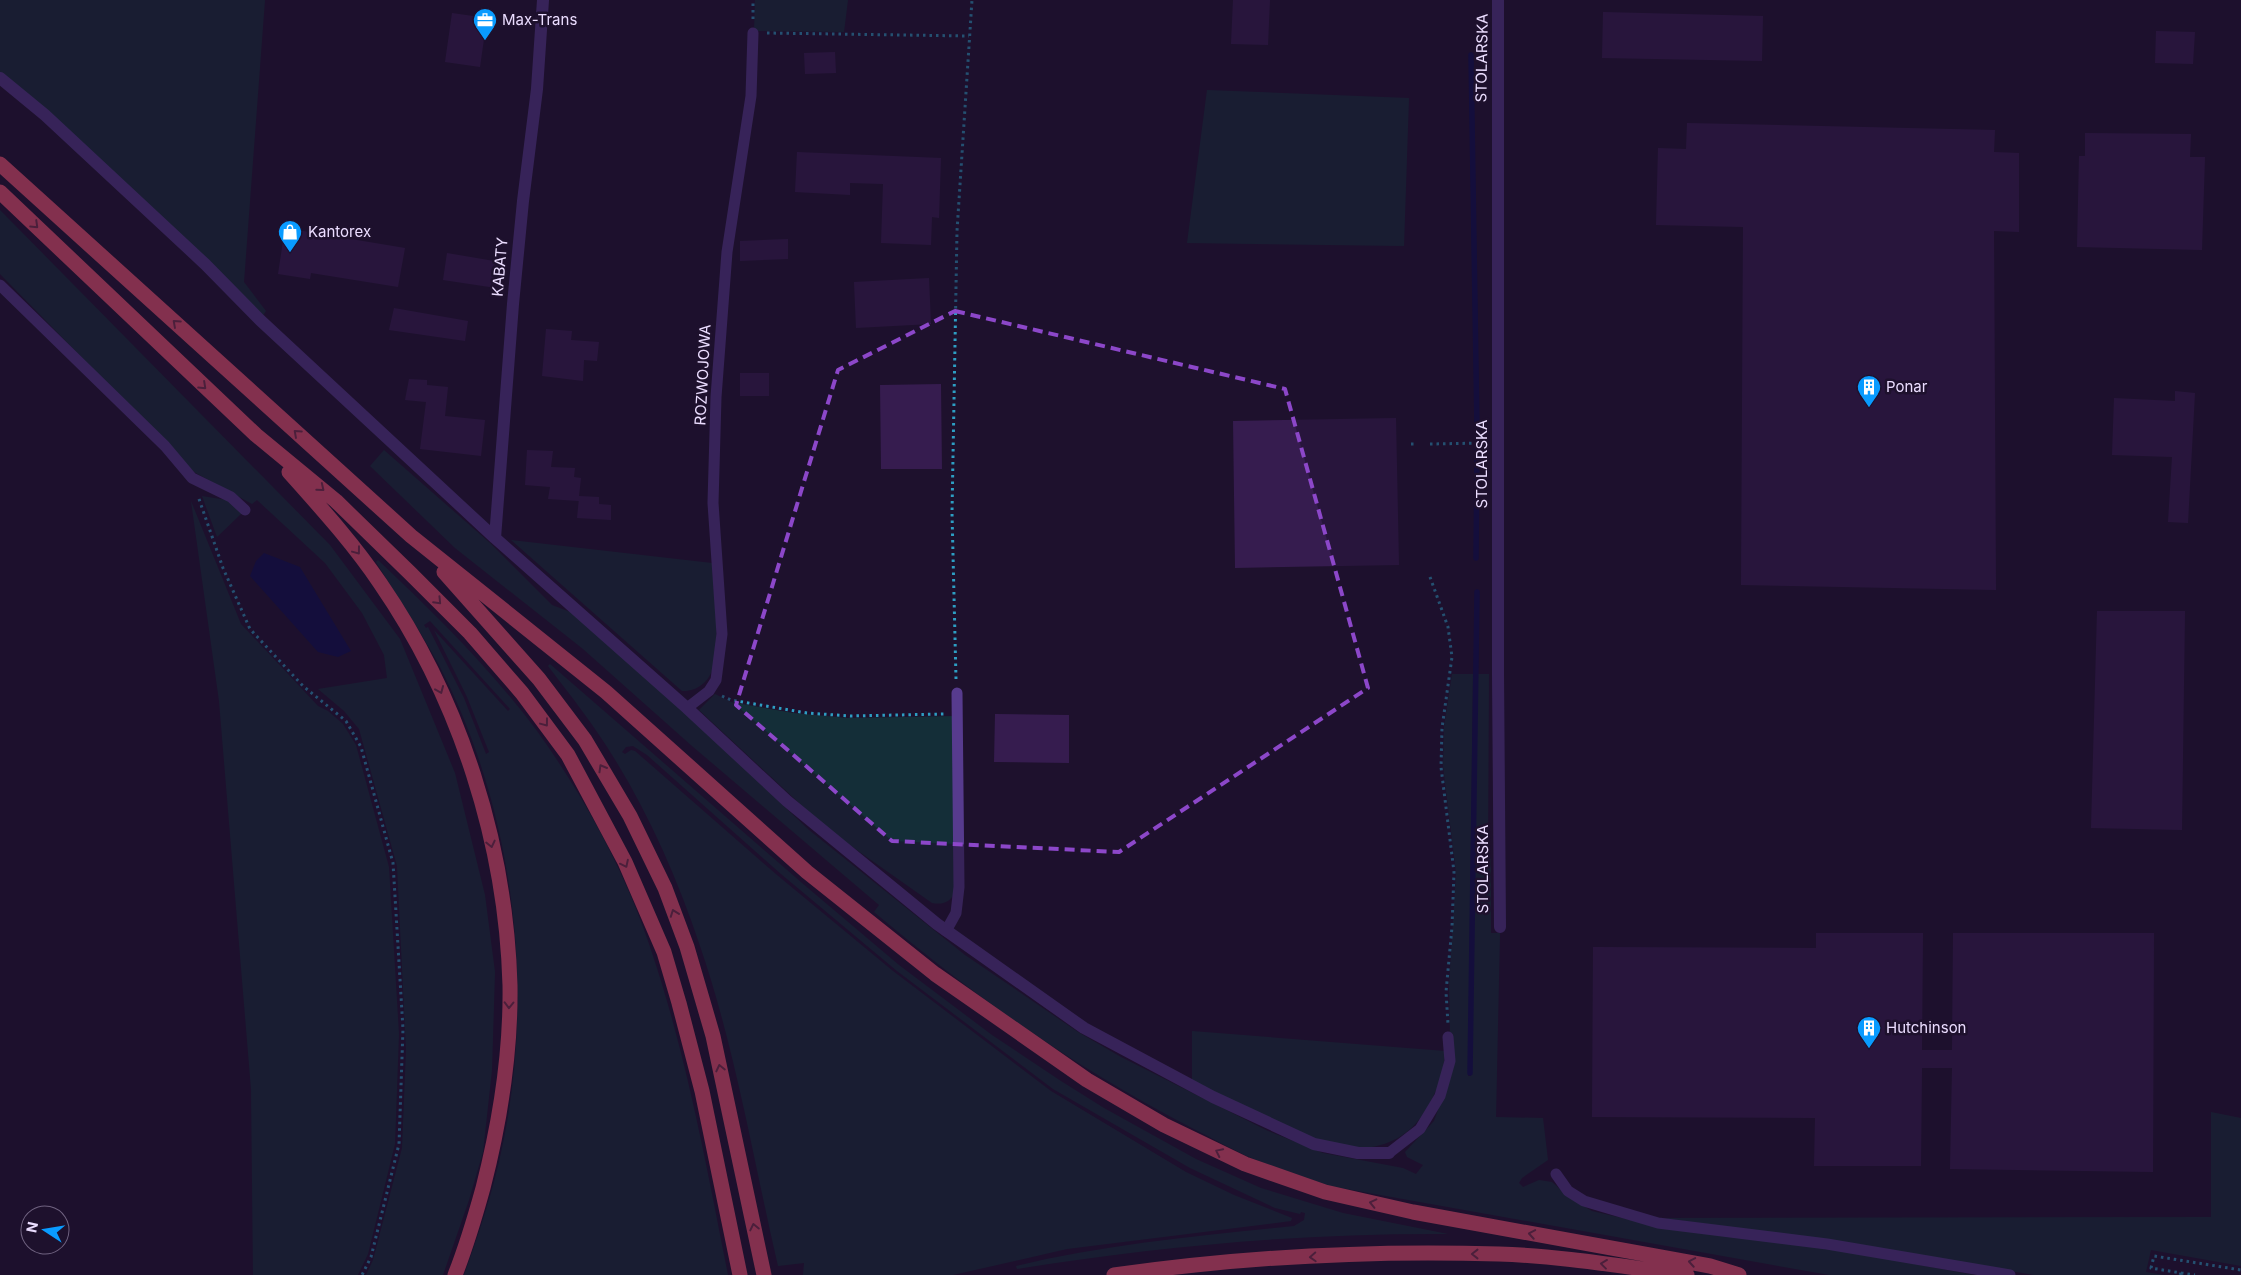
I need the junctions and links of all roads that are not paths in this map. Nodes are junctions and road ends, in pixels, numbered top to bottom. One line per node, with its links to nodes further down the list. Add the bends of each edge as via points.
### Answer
1 (543, 0): 11 (street, KABATY, via 537,89 513,304)
2 (1498, 0): 14 (street, STOLARSKA)
3 (753, 33): 13 (lane, ROZWOJOWA, via 751,96 727,252 717,382 713,504 722,634 716,680 712,688)
4 (0, 78): 11 (street, via 45,115)
5 (0, 164): 10 (highway, one-way to 5)
6 (0, 192): 8 (highway, one-way to 8)
7 (0, 285): 9 (lane, via 165,446 192,478 231,498)
8 (256, 436): 19 (highway, one-way to 19, via 337,526 385,591 433,674 465,749 486,819 507,949 510,984 507,1051 494,1142 472,1227); 20 (highway, one-way to 20, via 336,501 463,627 522,692 568,755 621,854 664,952 702,1091)
9 (245, 510)
10 (411, 536): 21 (highway, one-way to 10, via 713,1036 687,947 665,888 630,816 586,740 539,679); 24 (highway, one-way to 10, via 1710,1266 1413,1212 1325,1192 1245,1164 1164,1125 1087,1080 1015,1032 886,937 807,872 606,692)
11 (495, 538): 13 (street)
12 (957, 693): 15 (lane, via 959,887 956,913)
13 (687, 708): 15 (street, via 787,801)
14 (1500, 927)
15 (946, 931): 17 (street, via 1084,1028 1213,1097 1314,1144 1358,1153)
16 (1448, 1037): 17 (lane, via 1450,1060 1440,1096 1420,1129)
17 (1389, 1153)
18 (1556, 1174): 25 (lane, via 1568,1191 1584,1201 1658,1223 1828,1244)
19 (454, 1275)
20 (740, 1275)
21 (764, 1275)
22 (1114, 1275): 23 (highway, one-way to 22, via 1490,1254 1317,1256 1183,1266)
23 (1687, 1275)
24 (1739, 1275)
25 (2010, 1275)

